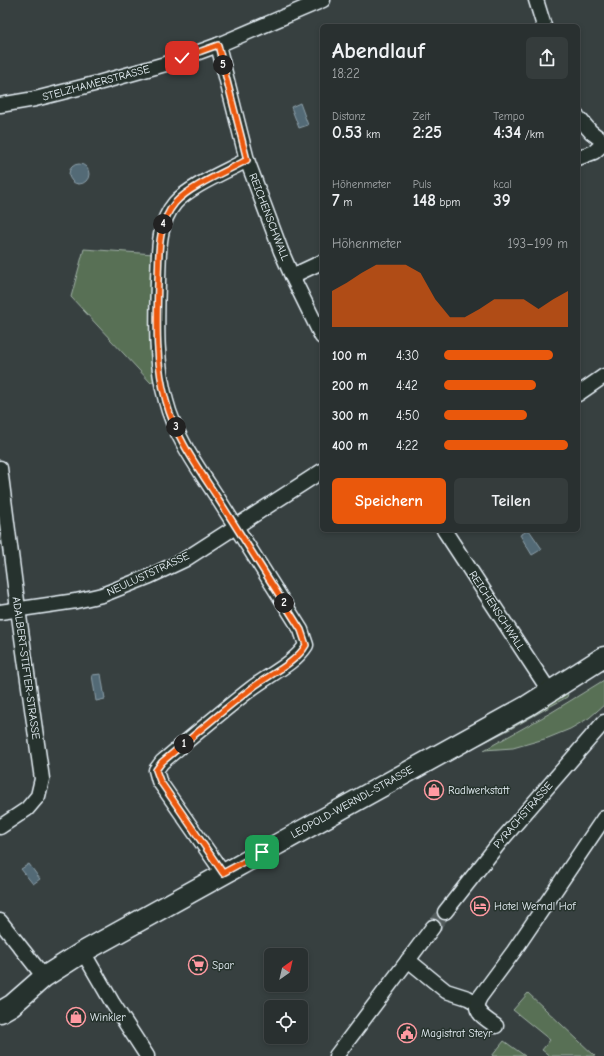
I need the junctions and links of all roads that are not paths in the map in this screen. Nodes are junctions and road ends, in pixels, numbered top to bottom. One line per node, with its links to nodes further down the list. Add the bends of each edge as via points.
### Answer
1 (323, 0): 4 (street, STELZHAMERSTRASSE)
2 (536, 0): 3 (street)
3 (543, 24)
4 (218, 45): 5 (street, STELZHAMERSTRASSE, via 98,84); 9 (street, REICHENSCHWALL)
5 (0, 105)
6 (580, 120): 7 (street)
7 (604, 143): 8 (street, via 594,152)
8 (580, 157)
9 (247, 160): 11 (street, REICHENSCHWALL); 17 (street, via 185,193 166,217 161,232 157,312 158,360 166,403 190,454)
10 (320, 263): 11 (street)
11 (292, 276): 12 (street, REICHENSCHWALL)
12 (320, 333)
13 (604, 376): 14 (street)
14 (580, 393)
15 (0, 468): 19 (street, ADALBERT-STIFTER-STRASSE)
16 (320, 472): 17 (street, NEULUSTSTRASSE)
17 (236, 527): 19 (street, NEULUSTSTRASSE, via 184,560 108,594 76,602); 26 (street, via 301,630 306,645 301,654 253,687 162,762 156,770 160,781)
18 (445, 532): 22 (street, REICHENSCHWALL)
19 (18, 609): 20 (street, NEULUSTSTRASSE); 25 (street, ADALBERT-STIFTER-STRASSE, via 42,779 38,796 27,809)
20 (0, 612)
21 (604, 657): 22 (street, LEOPOLD-WERNDL-STRASSE)
22 (550, 692): 26 (street, LEOPOLD-WERNDL-STRASSE)
23 (604, 722): 27 (street, PYRACHSTRASSE, via 500,842)
24 (604, 818): 33 (street)
25 (0, 827)
26 (223, 873): 30 (street, LEOPOLD-WERNDL-STRASSE)
27 (445, 912)
28 (0, 921): 32 (street)
29 (433, 928): 31 (street)
30 (83, 952): 32 (street, LEOPOLD-WERNDL-STRASSE); 36 (street)
31 (408, 960): 33 (street, via 446,991); 37 (street)
32 (44, 977): 34 (street, LEOPOLD-WERNDL-STRASSE)
33 (477, 1003): 35 (street, via 479,1013)
34 (0, 1012)
35 (496, 1026)
36 (147, 1056)
37 (336, 1056)

